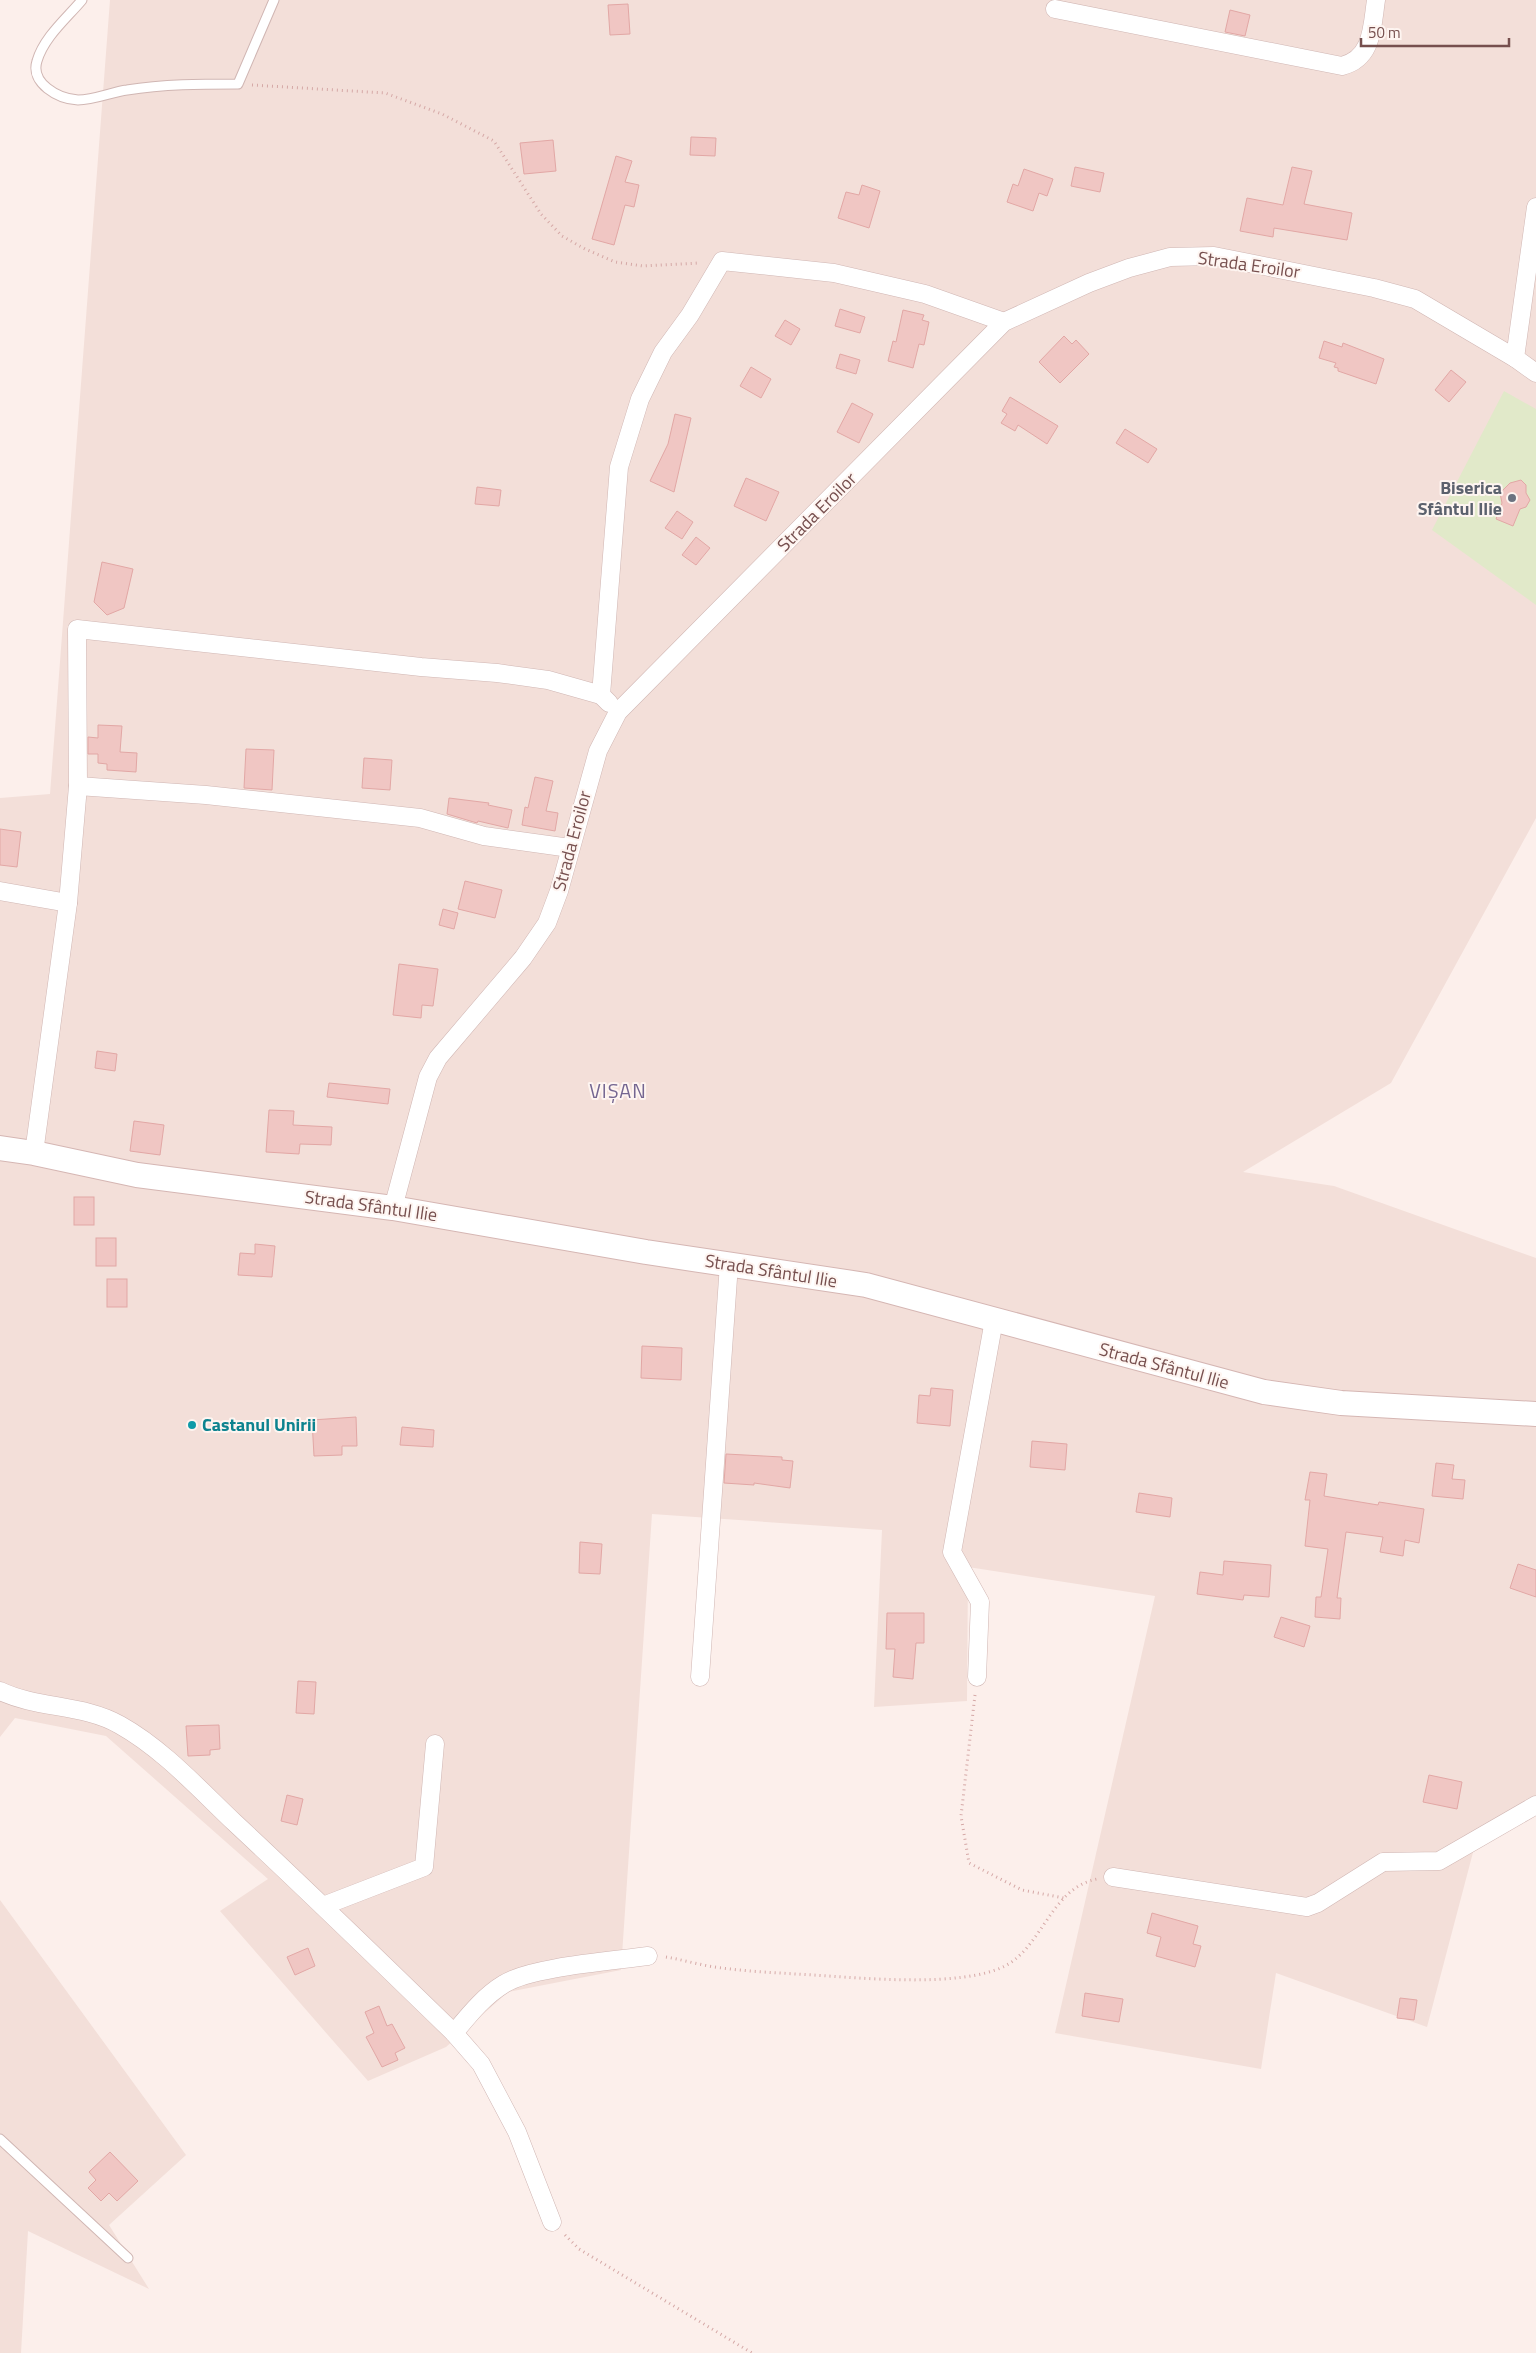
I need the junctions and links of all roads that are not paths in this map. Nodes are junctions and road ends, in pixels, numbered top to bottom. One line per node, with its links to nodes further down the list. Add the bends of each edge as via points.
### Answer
1 (82, 0): 2 (lane, via 44,45 36,62 36,77 41,84 78,100 128,90 189,84 238,84)
2 (274, 0)
3 (1376, 0): 4 (street, via 1366,49 1354,63 1342,66)
4 (1054, 9)
5 (1536, 207): 6 (street)
6 (1530, 302): 8 (street)
7 (1004, 322): 8 (street, Strada Eroilor, via 1129,268 1170,257 1214,256 1415,299); 10 (street, via 925,294 843,275 722,261 690,315 663,352 640,399 619,468); 11 (street, Strada Eroilor)
8 (1515, 358): 9 (street, Strada Eroilor)
9 (1536, 373)
10 (601, 695): 11 (street); 12 (street, via 548,680 497,672 421,667 77,629)
11 (618, 712): 13 (street, Strada Eroilor, via 598,750)
12 (78, 786): 13 (street, via 206,795 420,818 484,836); 15 (street)
13 (570, 848): 18 (street, Strada Eroilor, via 547,923 523,958 438,1058 428,1077)
14 (0, 891): 15 (street)
15 (68, 902): 17 (street)
16 (0, 1148): 17 (street, Strada Sfântul Ilie)
17 (34, 1152): 18 (street, Strada Sfântul Ilie, via 137,1175)
18 (392, 1208): 19 (street, Strada Sfântul Ilie)
19 (729, 1264): 20 (street, Strada Sfântul Ilie, via 866,1285); 22 (street)
20 (994, 1320): 21 (street, Strada Sfântul Ilie, via 1264,1392 1341,1403); 23 (street, via 952,1552 980,1602)
21 (1536, 1414)
22 (700, 1677)
23 (978, 1677)
24 (0, 1691): 28 (street, via 119,1724 156,1750)
25 (435, 1744): 28 (street, via 424,1867)
26 (1536, 1805): 27 (street, via 1439,1861 1383,1862 1307,1907)
27 (1113, 1876)
28 (323, 1906): 30 (street)
29 (648, 1956): 30 (street, via 540,1972 505,1983 486,1997)
30 (454, 2033): 32 (street, via 481,2064 517,2132)
31 (0, 2139): 33 (lane)
32 (552, 2222)
33 (128, 2258)

